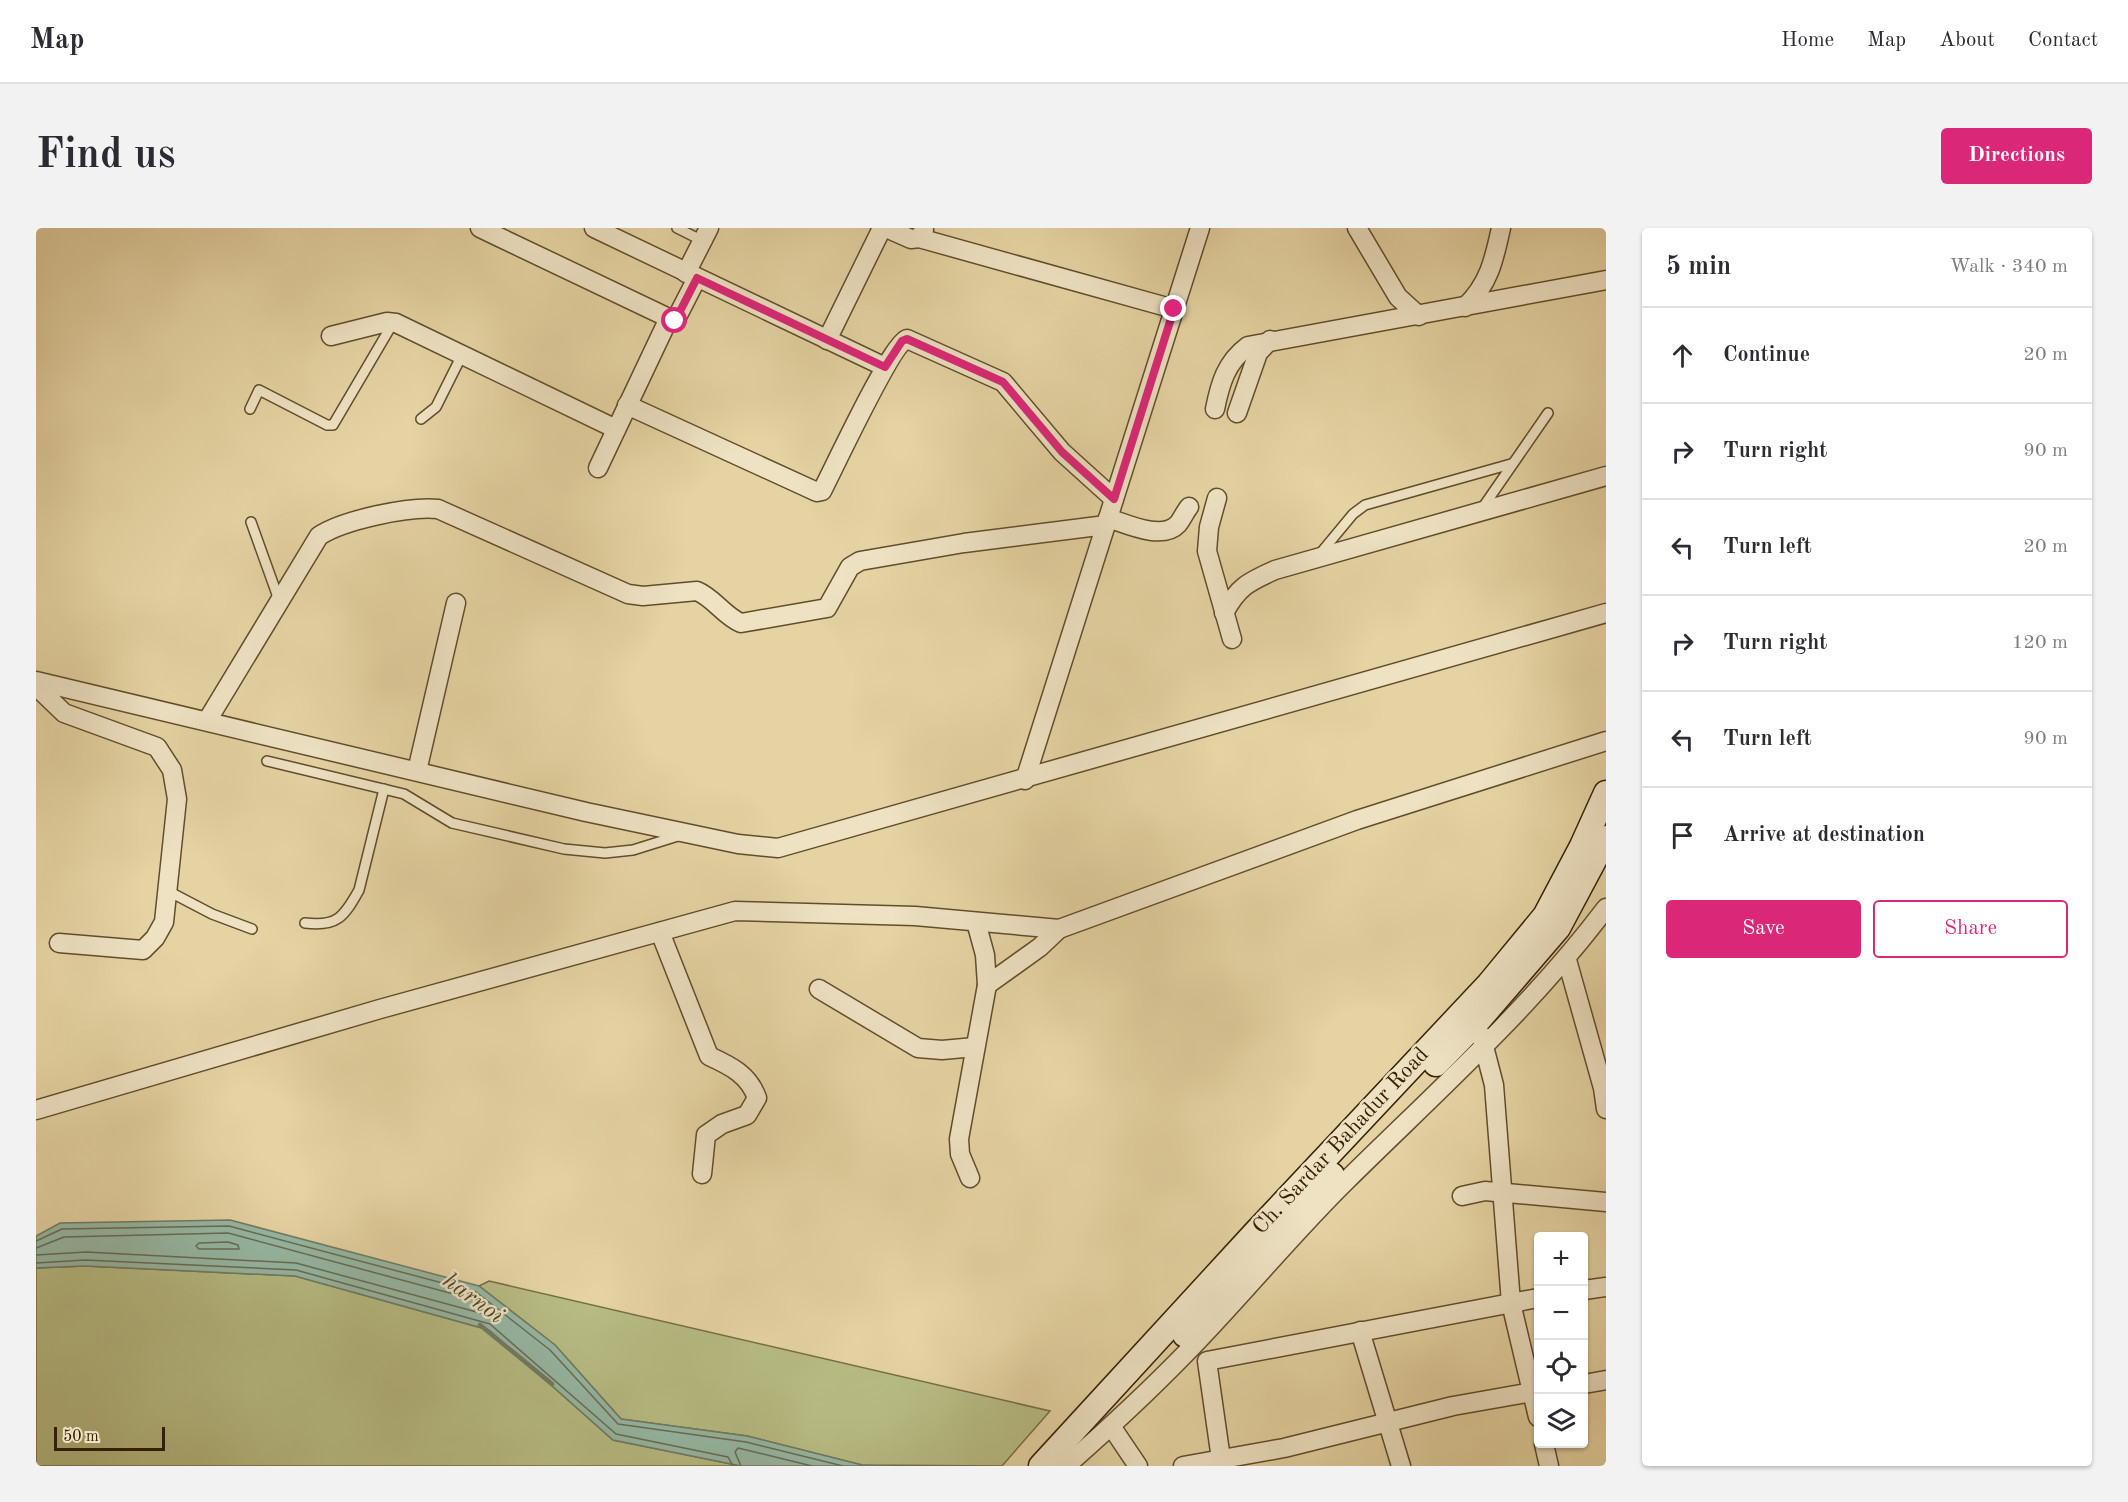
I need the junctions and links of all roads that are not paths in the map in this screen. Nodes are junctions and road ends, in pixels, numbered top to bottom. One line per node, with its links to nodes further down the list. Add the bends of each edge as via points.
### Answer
1 (480, 228): 15 (street)
2 (594, 228): 10 (street)
3 (678, 228): 9 (lane)
4 (884, 228): 8 (street, via 911,239); 18 (street)
5 (1200, 228): 13 (street)
6 (1357, 228): 14 (street, via 1398,297)
7 (1501, 228): 12 (street, via 1490,274 1481,292)
8 (922, 233): 13 (street)
9 (706, 234): 10 (street)
10 (691, 276): 15 (street, via 678,319); 18 (street)
11 (1606, 280): 12 (street)
12 (1465, 307): 14 (street)
13 (1174, 309): 33 (street)
14 (1419, 315): 19 (street)
15 (669, 318): 22 (street)
16 (393, 323): 17 (street); 20 (street); 23 (lane, via 333,425 260,390)
17 (331, 336)
18 (827, 340): 21 (street)
19 (1270, 340): 24 (street, via 1248,346 1233,357 1220,385); 25 (street, via 1258,353)
20 (462, 355): 27 (lane, via 436,407); 28 (street)
21 (885, 367): 22 (street, via 822,491 817,492); 33 (street, via 907,339 1003,382 1062,452)
22 (627, 405): 28 (street)
23 (250, 409)
24 (1215, 409)
25 (1237, 413)
26 (1548, 413): 29 (lane)
27 (421, 419)
28 (616, 429): 30 (street)
29 (1511, 464): 35 (lane); 38 (lane, via 1365,505)
30 (598, 468)
31 (1606, 476): 35 (street)
32 (1216, 498): 41 (street, via 1208,551)
33 (1114, 499): 37 (street)
34 (1189, 507): 37 (street, via 1178,524 1167,531)
35 (1480, 512): 38 (street)
36 (250, 522): 39 (lane)
37 (1107, 522): 39 (street, via 860,561 849,567 827,608 741,622 697,591 628,594 438,509 419,507 333,527 319,536); 50 (street)
38 (1316, 558): 41 (street, via 1245,584)
39 (280, 603): 46 (street)
40 (456, 603): 49 (street)
41 (1224, 613): 43 (street)
42 (1606, 613): 50 (street)
43 (1232, 639)
44 (36, 681): 46 (street)
45 (36, 686): 55 (street, via 64,713 157,747 172,770 177,798)
46 (207, 721): 49 (street)
47 (1606, 741): 60 (street, via 1357,820)
48 (267, 760): 51 (lane)
49 (417, 771): 53 (street)
50 (1025, 780): 53 (street, via 778,848)
51 (384, 789): 53 (lane, via 404,794 452,823 564,849 605,853 633,850); 58 (lane, via 359,890 351,904 326,926)
52 (1606, 793): 90 (main road, Ch. Sardar Bahadur Road, via 1545,916 1489,984)
53 (686, 833)
54 (1606, 838): 66 (main road, Ch. Sardar Bahadur Road, via 1558,928)
55 (168, 891): 59 (lane); 62 (street, via 164,921 143,950)
56 (1606, 908): 63 (street)
57 (976, 922): 60 (street); 61 (street, via 915,916 735,912); 64 (street, via 985,955)
58 (305, 924)
59 (252, 929)
60 (1059, 929): 64 (street)
61 (660, 932): 69 (street); 70 (street, via 709,1056 730,1065 751,1082 757,1098 747,1115 706,1135)
62 (60, 943)
63 (1567, 960): 66 (street); 68 (street)
64 (987, 985): 67 (street)
65 (819, 989): 67 (street, via 918,1048)
66 (1481, 1033): 72 (street, via 1494,1084); 80 (street, via 1459,1074 1345,1182); 91 (main road, Ch. Sardar Bahadur Road, via 1405,1096)
67 (975, 1047): 71 (street, via 959,1139 960,1154)
68 (1606, 1109)
69 (36, 1110)
70 (702, 1174)
71 (970, 1178)
72 (1501, 1194): 73 (street, via 1485,1191); 74 (street); 78 (street)
73 (1462, 1196)
74 (1606, 1202)
75 (1606, 1287): 76 (street)
76 (1588, 1289)
77 (1534, 1299): 78 (street)
78 (1511, 1303): 79 (street); 84 (street)
79 (1360, 1330): 81 (street); 86 (street)
80 (1185, 1354): 81 (street); 87 (street)
81 (1207, 1361): 89 (street)
82 (1606, 1380): 83 (street)
83 (1588, 1383)
84 (1534, 1385)
85 (1534, 1392): 86 (street)
86 (1388, 1422): 89 (street); 94 (street)
87 (1111, 1426): 91 (street); 92 (street)
88 (1545, 1448): 95 (street)
89 (1222, 1463): 93 (street)
90 (1041, 1466)
91 (1065, 1466)
92 (1138, 1466)
93 (1183, 1466)
94 (1401, 1466)
95 (1549, 1466)

